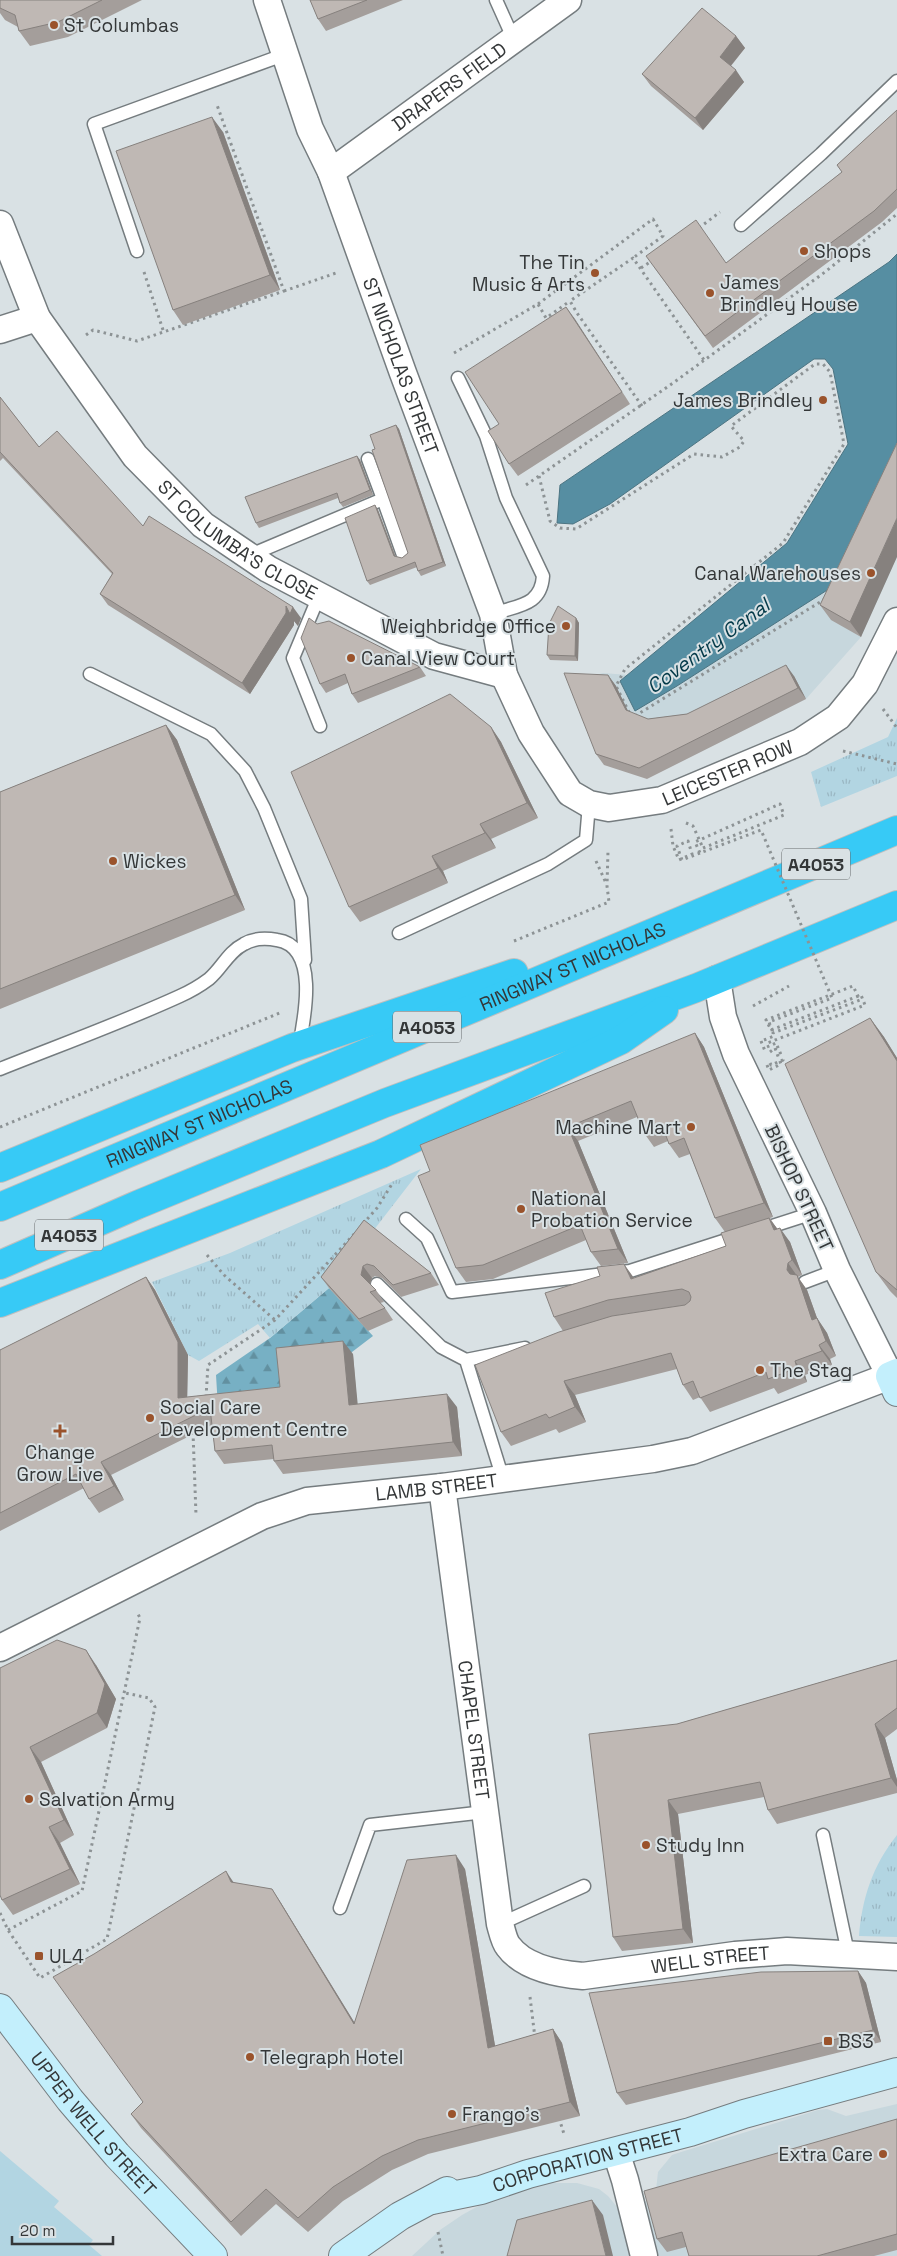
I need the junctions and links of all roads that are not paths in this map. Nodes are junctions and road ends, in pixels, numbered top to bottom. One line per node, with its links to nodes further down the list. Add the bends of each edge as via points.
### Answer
1 (267, 0): 5 (street, ST NICHOLAS STREET)
2 (496, 0): 4 (lane)
3 (568, 0): 4 (street, DRAPERS FIELD)
4 (514, 40): 7 (street, DRAPERS FIELD)
5 (286, 54): 7 (street, ST NICHOLAS STREET, via 310,129); 10 (lane, via 94,124)
6 (897, 81): 9 (lane)
7 (331, 172): 19 (street, ST NICHOLAS STREET)
8 (0, 224): 11 (street, ST COLUMBA'S CLOSE)
9 (741, 225)
10 (137, 251)
11 (37, 318): 12 (street); 17 (street, ST COLUMBA'S CLOSE, via 135,456 203,525)
12 (0, 330)
13 (458, 378): 19 (lane, via 486,436 506,498 543,576 542,590 534,600)
14 (368, 459): 15 (lane)
15 (382, 499): 16 (lane); 17 (lane)
16 (403, 555)
17 (248, 556): 18 (street, ST COLUMBA'S CLOSE)
18 (319, 596): 22 (street, ST COLUMBA'S CLOSE, via 434,656); 23 (lane, via 293,658)
19 (493, 614): 22 (street, ST NICHOLAS STREET)
20 (897, 621): 25 (street, LEICESTER ROW, via 865,684 838,717 800,742 662,800 609,808)
21 (90, 674): 30 (lane, via 211,734 245,771 264,808 301,899)
22 (504, 675): 24 (street, ST NICHOLAS STREET)
23 (320, 726)
24 (531, 733): 25 (street, LEICESTER ROW, via 570,792)
25 (589, 804): 29 (lane, via 586,840 548,864)
26 (897, 830): 27 (highway, RINGWAY ST NICHOLAS / A4053)
27 (736, 898): 32 (highway); 35 (highway, RINGWAY ST NICHOLAS / A4053)
28 (897, 905): 31 (highway, A4053)
29 (400, 933)
30 (306, 970): 32 (lane); 33 (lane, via 299,952 287,941 266,938 244,943 210,978 182,995)
31 (706, 984): 36 (street, BISHOP STREET); 38 (highway, A4053, via 385,1103); 42 (highway, via 621,1040 381,1154)
32 (299, 1046): 34 (highway)
33 (0, 1069)
34 (0, 1168)
35 (0, 1206)
36 (813, 1213): 37 (lane, via 630,1271 452,1292 428,1238); 39 (street, BISHOP STREET)
37 (406, 1219)
38 (0, 1265)
39 (837, 1270): 40 (lane); 45 (street, BISHOP STREET)
40 (805, 1282)
41 (377, 1284): 44 (lane, via 441,1347)
42 (0, 1303)
43 (534, 1346): 44 (lane)
44 (466, 1360): 46 (lane)
45 (895, 1380): 46 (street, LAMB STREET, via 692,1451)
46 (504, 1479): 47 (street, LAMB STREET)
47 (442, 1487): 48 (street, LAMB STREET, via 329,1498 262,1516); 49 (street, CHAPEL STREET)
48 (0, 1648)
49 (485, 1812): 52 (lane, via 370,1824); 53 (street, CHAPEL STREET)
50 (823, 1835): 54 (lane)
51 (584, 1886): 53 (lane)
52 (340, 1908)
53 (500, 1924): 56 (street, CHAPEL STREET, via 507,1946)
54 (848, 1953): 55 (street, WELL STREET); 56 (street, WELL STREET, via 787,1951 735,1955 583,1976 559,1974)
55 (897, 1957)
56 (526, 1962)
57 (0, 2008): 62 (street, UPPER WELL STREET, via 70,2100 117,2155)
58 (897, 2072): 59 (street, CORPORATION STREET)
59 (744, 2114): 60 (street, CORPORATION STREET); 61 (street, CORPORATION STREET, via 686,2118 567,2145 474,2175)
60 (616, 2152): 61 (street, CORPORATION STREET, via 528,2174 481,2190); 64 (street)
61 (432, 2200): 63 (street, CORPORATION STREET, via 400,2216)
62 (213, 2256)
63 (343, 2256)
64 (644, 2256)

